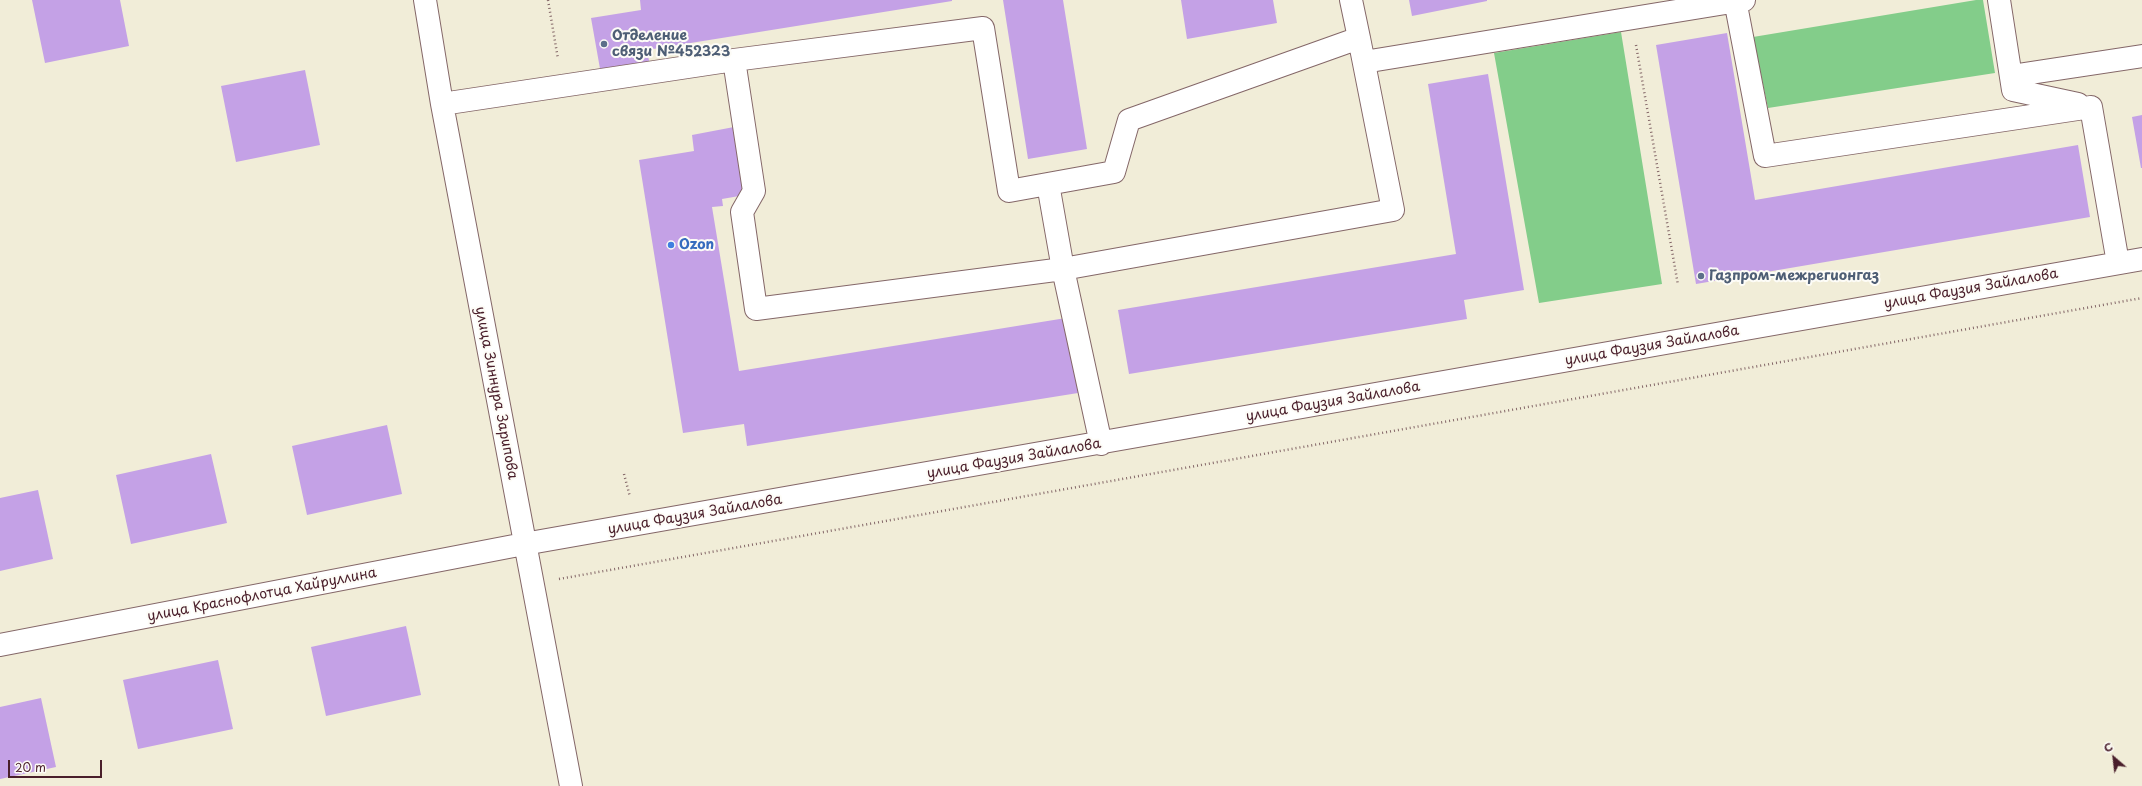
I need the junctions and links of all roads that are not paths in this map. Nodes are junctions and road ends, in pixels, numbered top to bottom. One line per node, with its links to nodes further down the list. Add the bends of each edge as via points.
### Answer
1 (426, 0): 10 (street, улица Зиннура Зарипова)
2 (1351, 0): 5 (street)
3 (1738, 0): 8 (street); 11 (street, via 1765,156)
4 (1999, 0): 9 (street)
5 (1359, 38): 8 (street); 12 (street, via 1129,120 1114,172)
6 (2142, 56): 9 (street)
7 (734, 60): 10 (street); 12 (street, via 983,28 1009,191); 15 (street, via 754,191 742,212 756,309)
8 (1364, 62): 15 (street, via 1394,210)
9 (2010, 76): 11 (street, via 2013,90)
10 (442, 104): 17 (street, улица Зиннура Зарипова)
11 (2091, 107): 14 (street)
12 (1048, 184): 15 (street)
13 (2142, 259): 14 (street, улица Фаузия Зайлалова)
14 (2118, 263): 16 (street, улица Фаузия Зайлалова)
15 (1062, 269): 16 (street)
16 (1101, 444): 17 (street, улица Фаузия Зайлалова)
17 (524, 544): 18 (street, улица Краснофлотца Хайруллина); 19 (street, улица Зиннура Зарипова)
18 (0, 645)
19 (572, 786)

